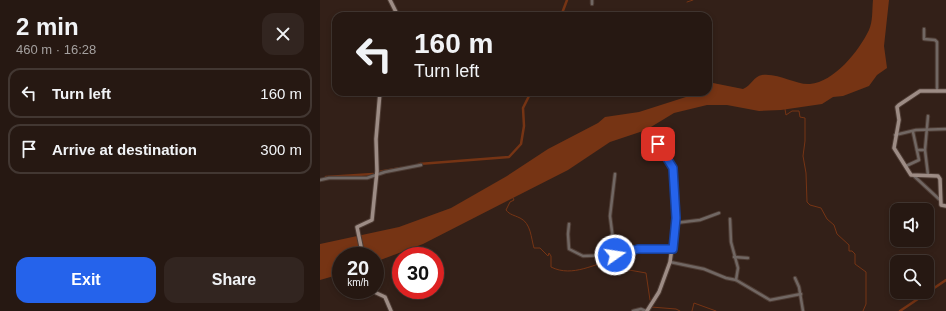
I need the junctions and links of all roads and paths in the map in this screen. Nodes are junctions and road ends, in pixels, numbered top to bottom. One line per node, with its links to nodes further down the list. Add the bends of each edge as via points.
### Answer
1 (390, 0): 4 (street)
2 (592, 0): 3 (street)
3 (592, 4)
4 (396, 12)
5 (924, 29): 6 (street, via 924,39 937,42)
6 (937, 91): 7 (street); 13 (street, via 920,91 898,105 899,120)
7 (946, 91)
8 (380, 96): 20 (street, via 376,139)
9 (928, 116): 10 (street)
10 (928, 128): 11 (street); 12 (street); 16 (street)
11 (946, 129)
12 (913, 132): 13 (street); 15 (street)
13 (895, 135): 18 (street, via 894,148)
14 (653, 136): 28 (street, via 673,168)
15 (917, 150): 16 (street); 18 (street, via 919,160)
16 (925, 150): 22 (street)
17 (421, 165): 20 (street)
18 (906, 166): 21 (street)
19 (615, 174): 32 (street, via 610,216)
20 (377, 175): 23 (street, via 367,178); 30 (street, via 372,220 357,227)
21 (913, 175): 22 (street); 24 (street)
22 (928, 176): 24 (street, via 938,176 940,179)
23 (320, 180)
24 (940, 200): 25 (street, via 941,205)
25 (946, 206)
26 (719, 213): 28 (street, via 685,224)
27 (730, 219): 33 (street)
28 (675, 223): 31 (street)
29 (569, 224): 32 (street, via 569,249 583,256)
30 (361, 247)
31 (673, 249): 32 (street, via 638,249); 35 (street)
32 (615, 255)
33 (734, 256): 34 (street); 37 (street, via 738,268)
34 (748, 258)
35 (670, 262): 37 (street, via 704,269); 42 (street, via 659,292)
36 (795, 278): 38 (street)
37 (736, 280): 38 (street, via 770,300)
38 (801, 294): 43 (street)
39 (384, 297): 40 (street)
40 (391, 311)
41 (634, 311): 42 (street)
42 (646, 311)
43 (803, 311)

